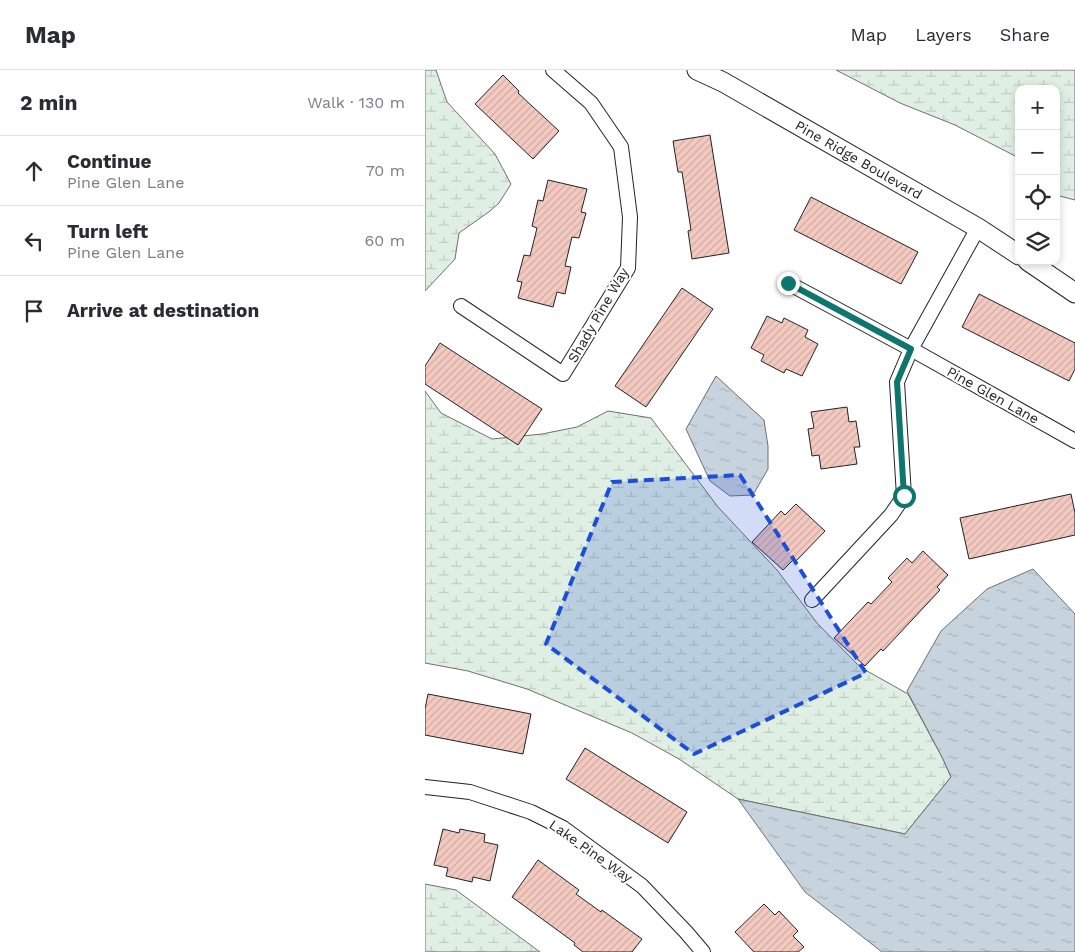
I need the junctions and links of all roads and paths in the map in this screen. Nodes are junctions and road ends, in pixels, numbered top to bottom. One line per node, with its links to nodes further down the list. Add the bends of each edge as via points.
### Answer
1 (553, 70): 8 (street, Shady Pine Way, via 591,103 621,147 630,217 628,268 563,374)
2 (697, 70): 3 (street, Pine Ridge Boulevard)
3 (978, 228): 4 (street, Pine Ridge Boulevard); 9 (street)
4 (1015, 252)
5 (1034, 265): 7 (street)
6 (788, 283): 9 (street, Pine Glen Lane)
7 (1075, 293)
8 (461, 306)
9 (911, 349): 10 (street, Pine Glen Lane); 11 (street, via 897,382 904,496 891,515)
10 (1075, 441)
11 (812, 600)
12 (425, 787): 13 (street, Lake Pine Way, via 470,792 531,812 563,828 642,886)
13 (703, 952)

